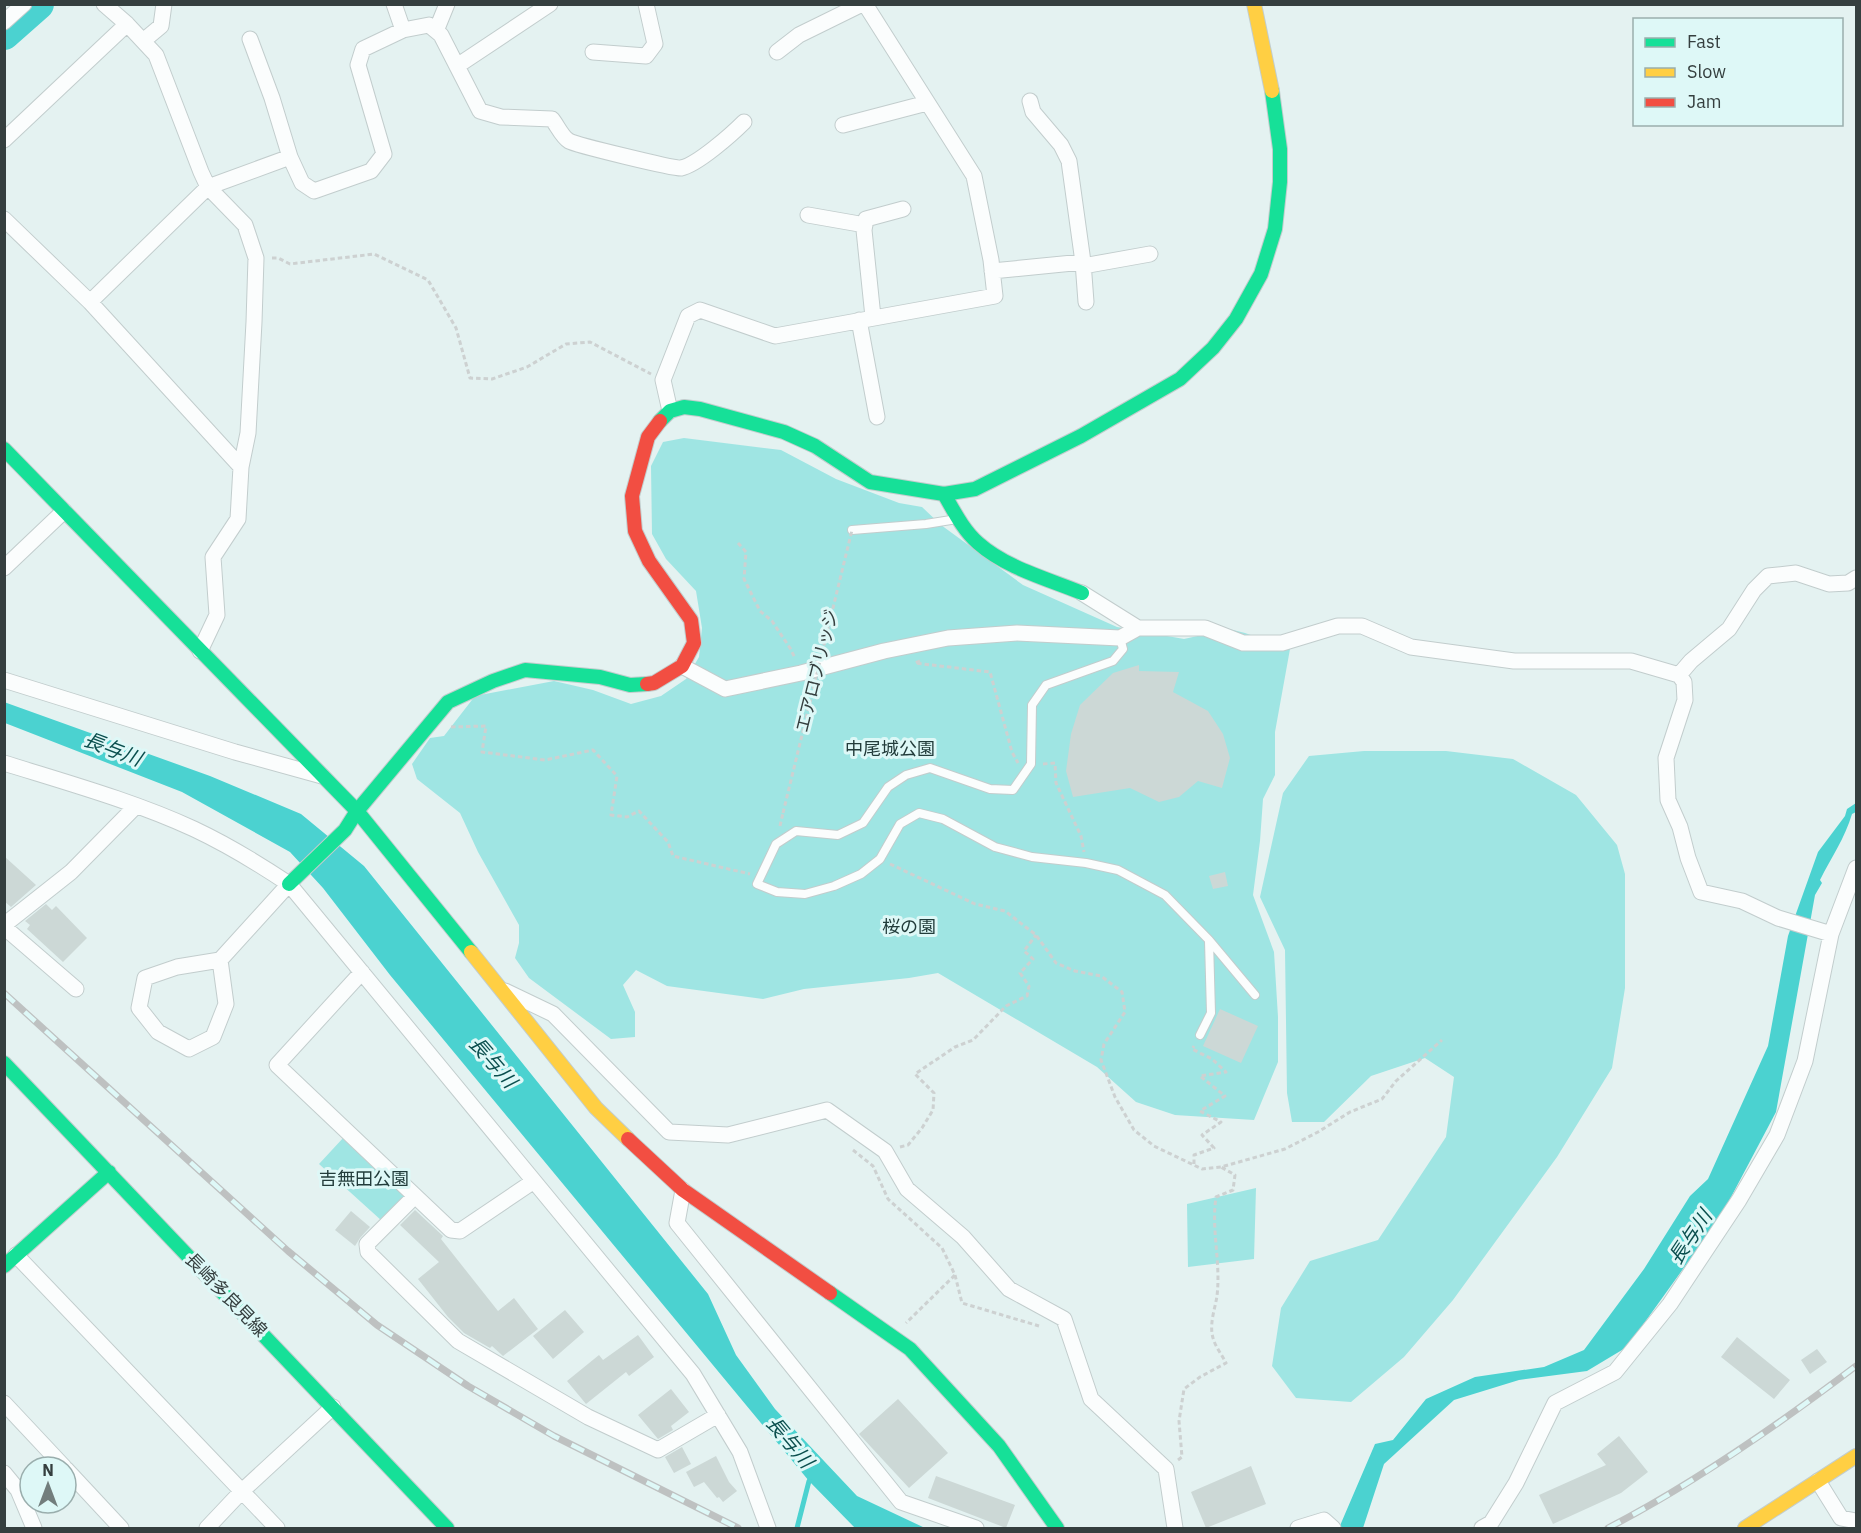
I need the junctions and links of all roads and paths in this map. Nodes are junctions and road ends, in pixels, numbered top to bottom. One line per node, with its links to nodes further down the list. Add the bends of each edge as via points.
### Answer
1 (24, 4): 10 (street)
2 (104, 4): 11 (street)
3 (164, 4): 15 (street, via 161,26)
4 (394, 4): 12 (street)
5 (447, 4): 13 (street)
6 (550, 4): 18 (street)
7 (646, 4): 16 (street, via 655,44 646,56)
8 (863, 4): 17 (street, via 799,35); 20 (street)
9 (1254, 4): 42 (street, via 1271,84 1280,149 1280,182 1275,229 1261,274 1236,319 1180,379 1081,436 975,489)
10 (4, 22)
11 (127, 24): 15 (street); 23 (street)
12 (403, 30): 13 (street, via 429,25); 24 (street, via 363,49 358,65 384,154 371,171 314,191 302,183)
13 (435, 31): 18 (street)
14 (249, 39): 24 (street)
15 (143, 41): 25 (street, via 156,55)
16 (592, 52)
17 (777, 52)
18 (457, 66): 21 (street, via 480,111 501,117 552,119 568,141 680,168 696,161)
19 (1030, 101): 32 (street, via 1033,112 1061,145 1069,161)
20 (927, 104): 22 (street); 33 (street, via 974,176)
21 (744, 122)
22 (843, 125)
23 (4, 140)
24 (290, 157): 25 (street)
25 (208, 187): 31 (street, via 245,225); 34 (street)
26 (903, 209): 29 (street, via 866,219)
27 (808, 215): 29 (street)
28 (4, 219): 34 (street)
29 (865, 225): 36 (street)
30 (1150, 254): 32 (street)
31 (256, 258): 37 (path, via 278,258 291,264 374,254 428,280 456,328 470,378 492,379 527,367 566,344 590,342); 41 (street, via 248,433)
32 (1083, 264): 33 (street); 35 (street)
33 (992, 271): 36 (street, via 995,296)
34 (90, 302): 41 (street)
35 (1086, 302)
36 (866, 319): 37 (street, via 775,336 700,310 688,316); 39 (street)
37 (663, 380): 38 (street)
38 (670, 411): 42 (street, via 684,407 700,409 784,432 815,446 870,482); 54 (street, via 648,437 632,496 635,531 649,561 692,620 694,643)
39 (877, 417)
40 (4, 449): 43 (street)
41 (241, 467): 53 (street, via 238,519 213,556 217,615)
42 (944, 494): 44 (street)
43 (64, 511): 47 (street); 53 (street)
44 (958, 519): 45 (lane); 49 (street, via 980,544 1001,558)
45 (852, 530): 64 (path, エアロブリッジ, bridge)
46 (738, 543): 55 (path, via 746,552 744,579 760,611 772,621 790,648)
47 (4, 568)
48 (1857, 578): 56 (street, via 1848,583 1829,584 1796,573 1768,576 1754,590 1729,630)
49 (1082, 592): 50 (street)
50 (1138, 628): 51 (street); 56 (street, via 1205,628 1243,643 1282,643 1338,626 1362,626 1411,648 1514,661 1631,661)
51 (1120, 638): 52 (street, via 1017,633); 60 (lane, via 1123,649 1113,661 1046,685 1032,705)
52 (931, 642): 55 (street); 60 (path, via 933,654 915,663 990,672 1012,752 1018,763)
53 (200, 651): 61 (street)
54 (682, 666): 55 (street, via 725,689); 58 (street, via 654,683 630,685 600,676 525,670 448,702)
55 (801, 673)
56 (1679, 675): 71 (street, via 1684,682 1685,700 1666,758 1668,800 1701,892 1742,901 1778,918)
57 (4, 680): 61 (street)
58 (432, 724): 63 (street); 68 (path, via 458,728 486,726 482,752 545,760 593,750 617,776 611,815 627,817 639,811 668,842 673,856)
59 (4, 763): 62 (street)
60 (1031, 764): 66 (path, via 1055,763 1056,783 1081,836); 68 (lane, via 1013,790 990,789 930,768 906,775 888,787 863,823 838,835 796,831 776,844)
61 (322, 776): 63 (street)
62 (136, 806): 69 (street, via 194,829); 70 (street, via 71,872)
63 (357, 811): 69 (street, via 345,830); 76 (street)
64 (783, 813)
65 (880, 859): 66 (lane, via 900,824 919,813 943,819 995,847 1032,857); 68 (lane, via 852,878 805,894 777,892 758,884); 72 (path, via 975,904 1005,911)
66 (1086, 862): 73 (lane, via 1118,870 1165,895)
67 (1857, 868): 71 (street)
68 (761, 877)
69 (289, 884): 74 (street); 75 (street)
70 (4, 926): 77 (street)
71 (1828, 933): 116 (street, via 1805,1061 1777,1135 1670,1304 1615,1372 1555,1403 1516,1483 1491,1522)
72 (1036, 935): 83 (path, via 1024,951 1033,959 1020,973 1029,986 1027,996 1005,1006 973,1040 955,1047 915,1074 934,1093 933,1110 908,1145); 84 (path, via 1056,963 1101,976 1122,992 1125,1012 1104,1044 1101,1060 1115,1097 1134,1130 1154,1146)
73 (1209, 940): 78 (lane); 79 (lane, via 1211,1013)
74 (220, 960): 74 (street, via 177,967 145,978 139,1008 158,1032 189,1049 213,1037 226,1004)
75 (362, 972): 87 (street); 89 (street, via 277,1065)
76 (500, 988): 83 (street, via 553,1014 669,1132 728,1135 827,1110); 88 (street, via 596,1108)
77 (76, 989)
78 (1255, 995)
79 (1200, 1035): 84 (path, via 1192,1049 1226,1072 1200,1076 1225,1096 1200,1111 1221,1122 1202,1135 1214,1148 1194,1155)
80 (1442, 1040): 85 (path, via 1396,1081 1382,1099 1350,1112 1285,1149)
81 (4, 1063): 86 (street, 長崎多良見線)
82 (849, 1148): 91 (path, via 873,1166 888,1199 942,1248)
83 (885, 1151): 92 (street, via 907,1189 963,1237 1010,1289 1064,1319)
84 (1194, 1164): 85 (path, via 1202,1168)
85 (1221, 1167): 99 (path, via 1235,1175 1233,1190 1216,1197 1213,1216 1218,1263 1213,1337 1226,1363 1184,1389 1179,1421 1182,1457)
86 (109, 1172): 90 (street); 95 (street, 長崎多良見線)
87 (534, 1181): 89 (street, via 460,1231 452,1230); 96 (street, via 693,1374)
88 (683, 1190): 93 (street); 112 (street, via 677,1223 901,1502)
89 (415, 1196): 96 (street, via 367,1244 368,1252 458,1341 588,1417 658,1450)
90 (10, 1261): 103 (street)
91 (955, 1275): 92 (path, via 962,1303 1058,1331); 93 (path)
92 (1068, 1330): 99 (street, via 1091,1399)
93 (892, 1336): 113 (street, via 910,1349 999,1446)
94 (4, 1403): 97 (street)
95 (333, 1407): 103 (street); 110 (street, 長崎多良見線)
96 (718, 1415): 111 (street, via 740,1452)
97 (53, 1455)
98 (1857, 1456): 101 (street)
99 (1166, 1469): 114 (street)
100 (4, 1473): 106 (street, via 18,1490)
101 (1818, 1481): 104 (street, via 1841,1518); 117 (street)
102 (78, 1482): 107 (street)
103 (241, 1492): 108 (street); 109 (street)
104 (1857, 1521)
105 (1328, 1524): 115 (street)
106 (34, 1528)
107 (121, 1528)
108 (207, 1528)
109 (277, 1528)
110 (447, 1528)
111 (768, 1528)
112 (976, 1528)
113 (1057, 1528)
114 (1175, 1528)
115 (1298, 1528)
116 (1482, 1528)
117 (1745, 1528)

